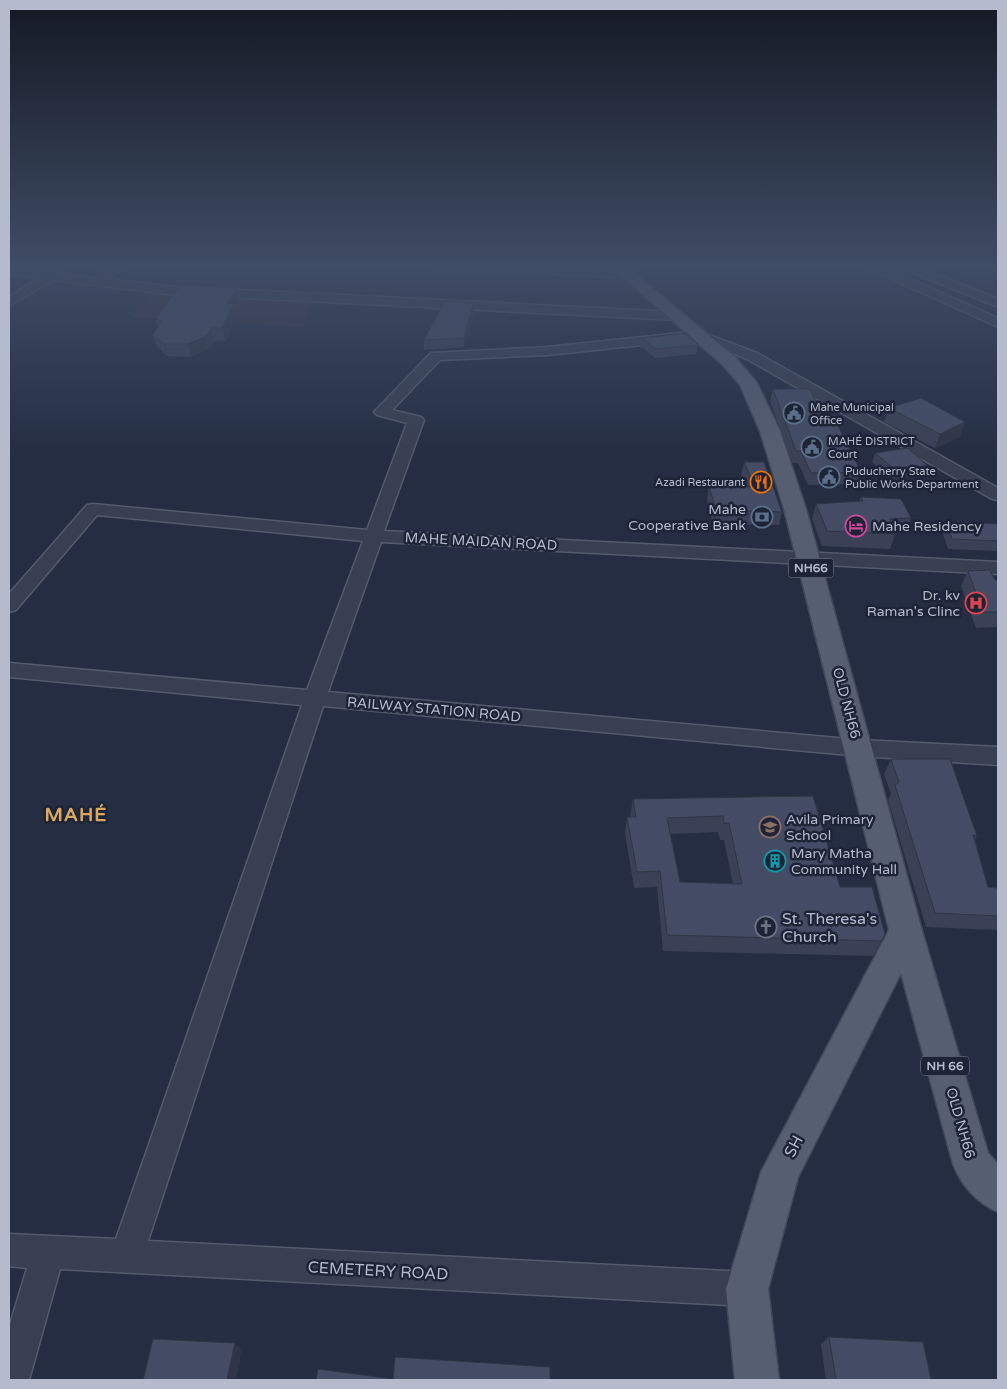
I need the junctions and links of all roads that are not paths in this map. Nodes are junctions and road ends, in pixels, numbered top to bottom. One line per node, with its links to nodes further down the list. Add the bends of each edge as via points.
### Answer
1 (690, 328): 2 (main road, OLD NH66 / NH66)
2 (699, 335): 3 (street, via 752,356); 4 (street, via 548,351 436,356 382,412 416,420); 5 (main road, OLD NH66 / NH66, via 748,383 770,431)
3 (998, 496)
4 (372, 536): 5 (street, MAHE MAIDAN ROAD); 7 (street, MAHE MAIDAN ROAD, via 93,509); 9 (street)
5 (808, 557): 6 (street, MAHE MAIDAN ROAD); 10 (main road, OLD NH66 / NH66)
6 (998, 568)
7 (9, 606)
8 (12, 674): 9 (street, RAILWAY STATION ROAD)
9 (315, 698): 10 (street, RAILWAY STATION ROAD); 16 (street)
10 (860, 748): 11 (street, RAILWAY STATION ROAD); 12 (main road, OLD NH66 / NH66)
11 (998, 756)
12 (906, 931): 13 (main road, OLD NH66 / NH 66, via 972,1164); 17 (main road, SH, via 780,1172)
13 (998, 1192)
14 (9, 1250): 15 (street, CEMETERY ROAD)
15 (48, 1253): 16 (street, CEMETERY ROAD); 18 (street)
16 (126, 1258): 17 (street, CEMETERY ROAD)
17 (747, 1290): 19 (main road, SH)
18 (11, 1380)
19 (757, 1380)

